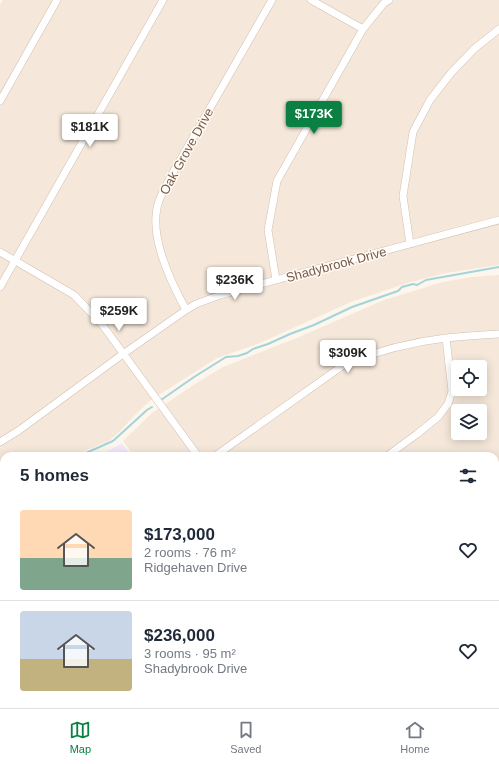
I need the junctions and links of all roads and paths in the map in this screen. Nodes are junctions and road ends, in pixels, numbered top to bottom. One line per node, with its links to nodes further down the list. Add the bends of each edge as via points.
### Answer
1 (57, 0): 8 (street)
2 (163, 0): 12 (street)
3 (272, 0): 15 (street, Oak Grove Drive, via 159,201 157,235 173,287)
4 (311, 0): 6 (street)
5 (389, 0): 6 (street)
6 (363, 29): 13 (street, via 277,180 268,230)
7 (499, 29): 10 (street, via 474,49 451,74 430,100 413,132 403,196)
8 (0, 101)
9 (499, 220): 10 (street, Shadybrook Drive)
10 (410, 244): 13 (street, Shadybrook Drive)
11 (0, 252): 12 (street)
12 (15, 261): 14 (street); 18 (street, via 74,295 101,323)
13 (276, 280): 15 (street, Shadybrook Drive, via 220,295)
14 (0, 286)
15 (186, 310): 18 (street, Shadybrook Drive)
16 (499, 334): 17 (street)
17 (446, 338): 21 (street, via 418,342 344,364); 22 (street, via 452,391 448,404 438,417)
18 (123, 354): 19 (street, Shadybrook Drive, via 18,432); 20 (street)
19 (0, 442)
20 (195, 452)
21 (221, 452)
22 (392, 452)

